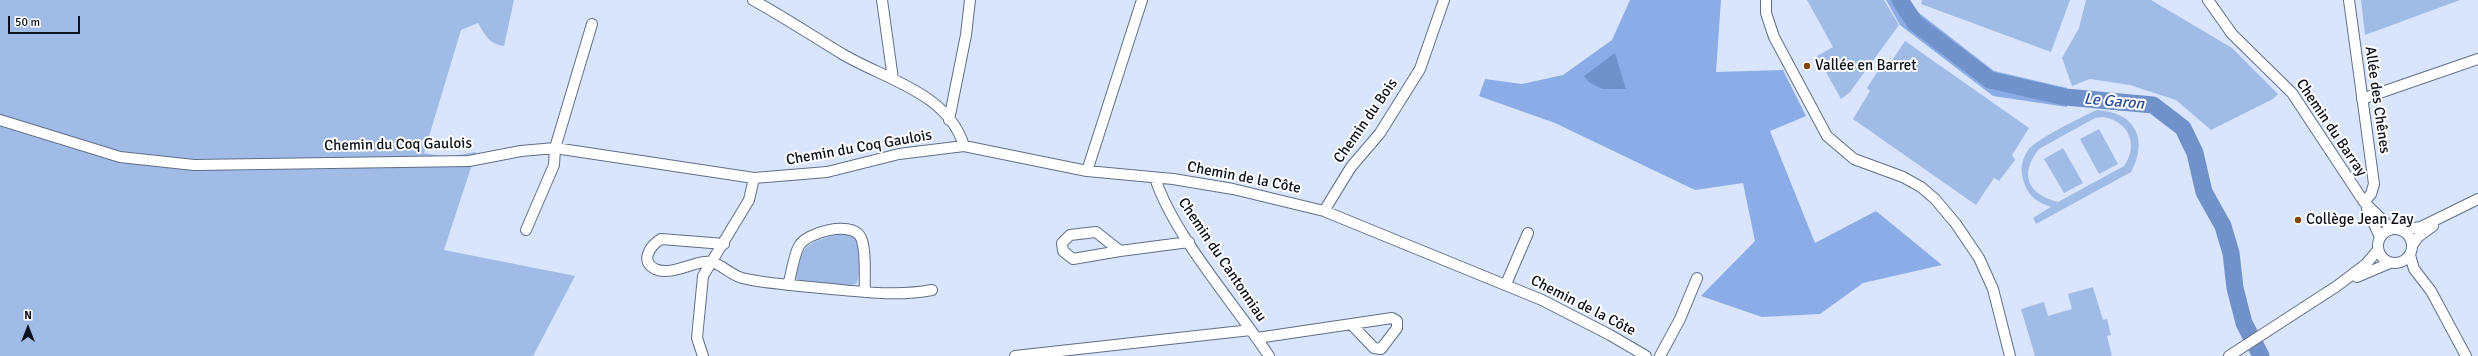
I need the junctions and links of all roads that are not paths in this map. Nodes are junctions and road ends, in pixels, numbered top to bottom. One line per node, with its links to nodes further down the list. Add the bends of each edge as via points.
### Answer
1 (753, 0): 11 (street, via 846,56)
2 (882, 0): 11 (street)
3 (970, 0): 14 (street, via 966,35)
4 (1142, 0): 17 (street)
5 (1444, 0): 23 (street, Chemin du Bois, via 1420,69 1380,133 1351,167)
6 (1766, 0): 50 (street, via 1766,14 1774,37 1827,136 1854,159 1921,187 1956,224 1979,258 1993,289)
7 (2208, 0): 21 (street, Chemin du Barray, via 2232,34 2292,93)
8 (2349, 0): 12 (street, Allée des Chênes)
9 (592, 24): 16 (street)
10 (2478, 59): 12 (street)
11 (893, 79): 14 (street, via 918,91)
12 (2362, 99): 21 (street, Allée des Chênes, via 2374,184 2371,194)
13 (0, 120): 16 (street, Chemin du Coq Gaulois, via 120,157 194,166 469,161 521,151)
14 (949, 120): 15 (street, via 960,132)
15 (964, 146): 17 (street, Chemin de la Côte); 18 (street, Chemin du Coq Gaulois, via 899,154 827,172)
16 (555, 148): 18 (street, Chemin du Coq Gaulois); 25 (street, via 554,165)
17 (1087, 171): 19 (street, Chemin de la Côte)
18 (754, 178): 29 (street, via 748,200)
19 (1155, 178): 23 (street, Chemin de la Côte, via 1233,189); 28 (street, Chemin du Cantonniau, via 1160,194)
20 (2478, 199): 22 (street)
21 (2364, 202): 24 (street, Chemin du Barray); 27 (street, Chemin du Barray)
22 (2468, 204): 24 (street, via 2421,227); 30 (street, via 2429,228)
23 (1324, 211): 37 (street, Chemin de la Côte)
24 (2396, 229): 27 (street); 30 (street, via 2410,237)
25 (526, 230)
26 (1528, 233): 37 (street, Chemin de la Côte)
27 (2380, 237): 31 (street)
28 (1189, 242): 32 (street); 44 (street, Chemin du Cantonniau)
29 (724, 244): 34 (street); 34 (street, via 661,239 652,244 648,252 648,261 654,269 663,271)
30 (2412, 244): 33 (street)
31 (2378, 250): 35 (street, via 2380,256); 39 (street, via 2366,264)
32 (1120, 251): 32 (street, via 1096,232 1070,235 1062,242 1063,251 1073,259)
33 (2410, 255): 35 (street, via 2403,262); 42 (street, via 2414,269)
34 (712, 262): 38 (street, via 741,277); 45 (street, via 704,276 697,338)
35 (2392, 264): 39 (street); 42 (street, via 2414,276)
36 (1697, 278): 49 (street, via 1680,319)
37 (1506, 284): 48 (street, Chemin de la Côte, via 1564,310)
38 (788, 285): 41 (street); 41 (street, via 800,245 814,235 842,228 852,229 862,240)
39 (2337, 286): 51 (street)
40 (932, 290): 41 (street, via 910,294)
41 (865, 292)
42 (2439, 308): 52 (street)
43 (1352, 325): 44 (street)
44 (1254, 334): 46 (street); 47 (street, Chemin du Cantonniau)
45 (703, 356)
46 (1015, 356)
47 (1269, 356)
48 (1646, 356)
49 (1660, 356)
50 (2010, 356)
51 (2229, 356)
52 (2466, 356)

